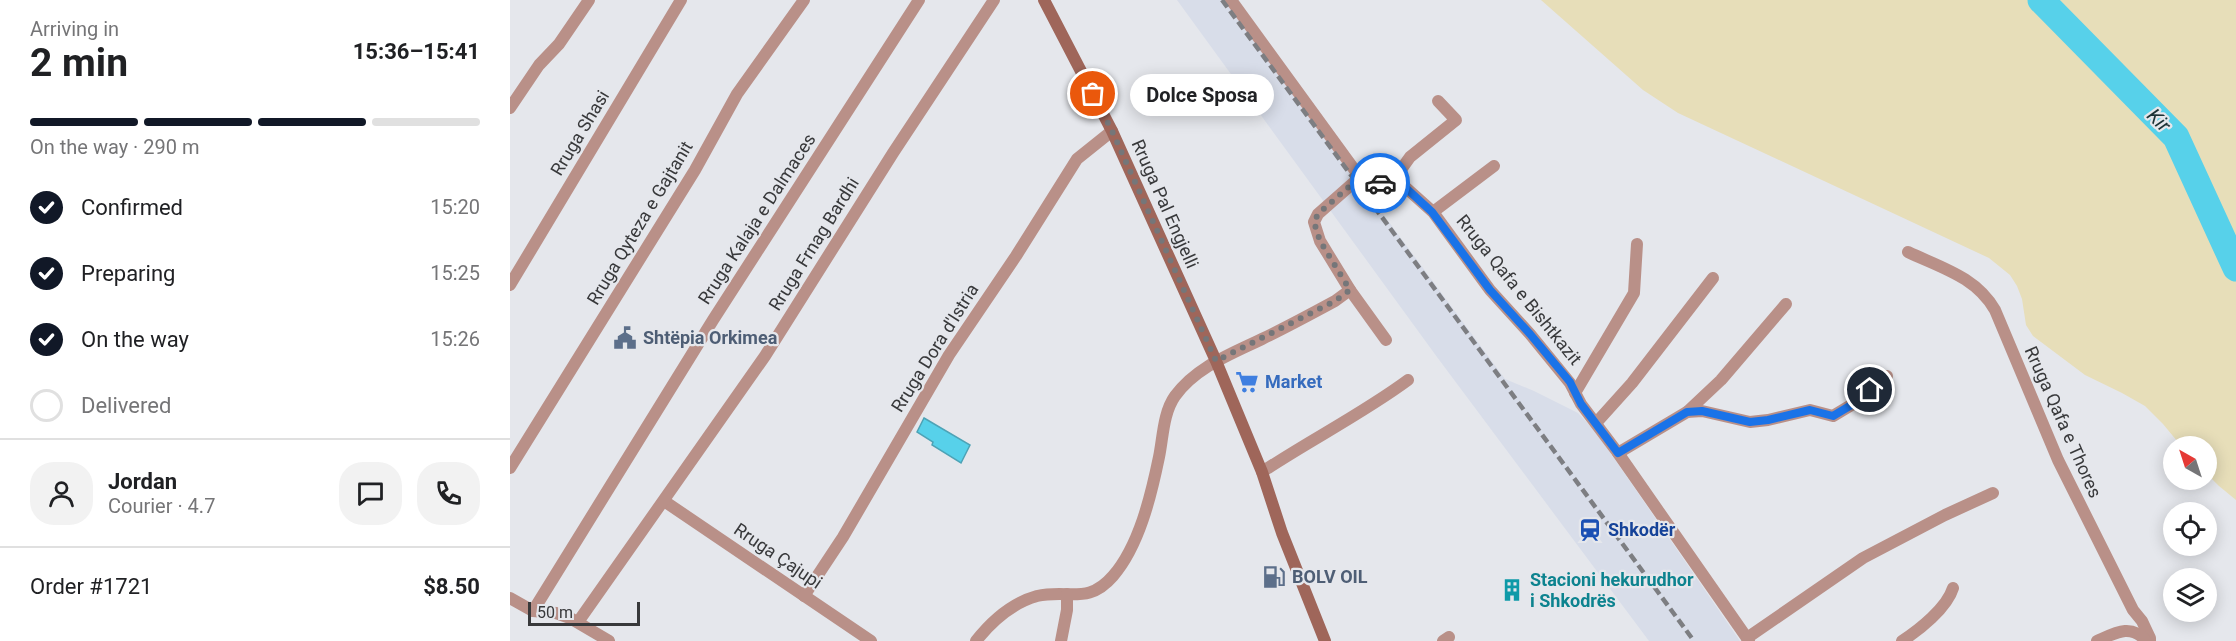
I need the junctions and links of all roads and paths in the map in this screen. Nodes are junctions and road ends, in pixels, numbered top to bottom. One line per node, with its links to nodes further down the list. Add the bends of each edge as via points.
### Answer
1 (589, 0): 9 (street)
2 (681, 0): 18 (street, Rruga Shasi)
3 (804, 0): 29 (street, Rruga Qyteza e Gajtanit, via 737,94)
4 (919, 0): 37 (street, Rruga Kalaja e Dalmaces, via 713,321)
5 (994, 0): 32 (street, Rruga Frnag Bardhi, via 765,356)
6 (1044, 0): 10 (main road, Rruga Pal Engjelli)
7 (1231, 0): 12 (street)
8 (1438, 101): 13 (street, via 1456,120 1410,157)
9 (510, 108)
10 (1112, 131): 22 (main road, Rruga Pal Engjelli); 35 (street, Rruga Dora d'Istria, via 1077,159 949,355 843,537)
11 (1494, 166): 14 (street, Rruga Qafa e Bishtkazit)
12 (1360, 177): 13 (street, via 1367,187); 19 (street, via 1314,222 1320,241)
13 (1395, 178): 14 (street, Rruga Qafa e Bishtkazit)
14 (1432, 212): 25 (street, Rruga Qafa e Bishtkazit)
15 (1637, 244): 25 (street, Rruga Qafa e Bishtkazit, via 1634,293)
16 (1908, 252): 47 (street, Rruga Qafa e Thores, via 1965,279 1987,297 2058,460 2133,610 2146,628)
17 (1713, 278): 27 (street)
18 (510, 285)
19 (1350, 290): 21 (street); 22 (street)
20 (1786, 304): 26 (street, via 1721,380)
21 (1386, 340)
22 (1216, 361): 30 (main road, Rruga Pal Engjelli); 34 (street, via 1194,376 1174,398 1135,540 1124,560 1101,587 1088,594)
23 (1887, 376): 26 (street, via 1833,416 1810,410 1750,422 1702,411)
24 (1408, 380): 30 (street)
25 (1575, 393): 27 (street, Rruga Qafa e Bishtkazit)
26 (1687, 412): 28 (street)
27 (1596, 423): 28 (street, Rruga Qafa e Bishtkazit)
28 (1618, 453): 39 (street, Rruga Qafa e Bishtkazit)
29 (510, 468)
30 (1262, 472): 44 (main road, Rruga Pal Engjelli)
31 (1993, 493): 39 (street, Rruga Qafa e Bishtkazit, via 1863,558)
32 (664, 501): 35 (street, Rruga Çajupi); 38 (street, Rruga Frnag Bardhi)
33 (1953, 588): 45 (street, via 1943,604)
34 (1067, 594): 42 (street, via 1036,597 1022,603 993,620); 43 (street)
35 (804, 596): 41 (street, Rruga Çajupi)
36 (510, 598): 37 (street)
37 (534, 611): 38 (street, via 561,614)
38 (578, 622): 40 (street)
39 (1748, 639)
40 (609, 641)
41 (871, 641)
42 (976, 641)
43 (1061, 641)
44 (1325, 641)
45 (1902, 641)
46 (2097, 641): 47 (street, Rruga Qafa e Thores, via 2130,630)
47 (2148, 641)

